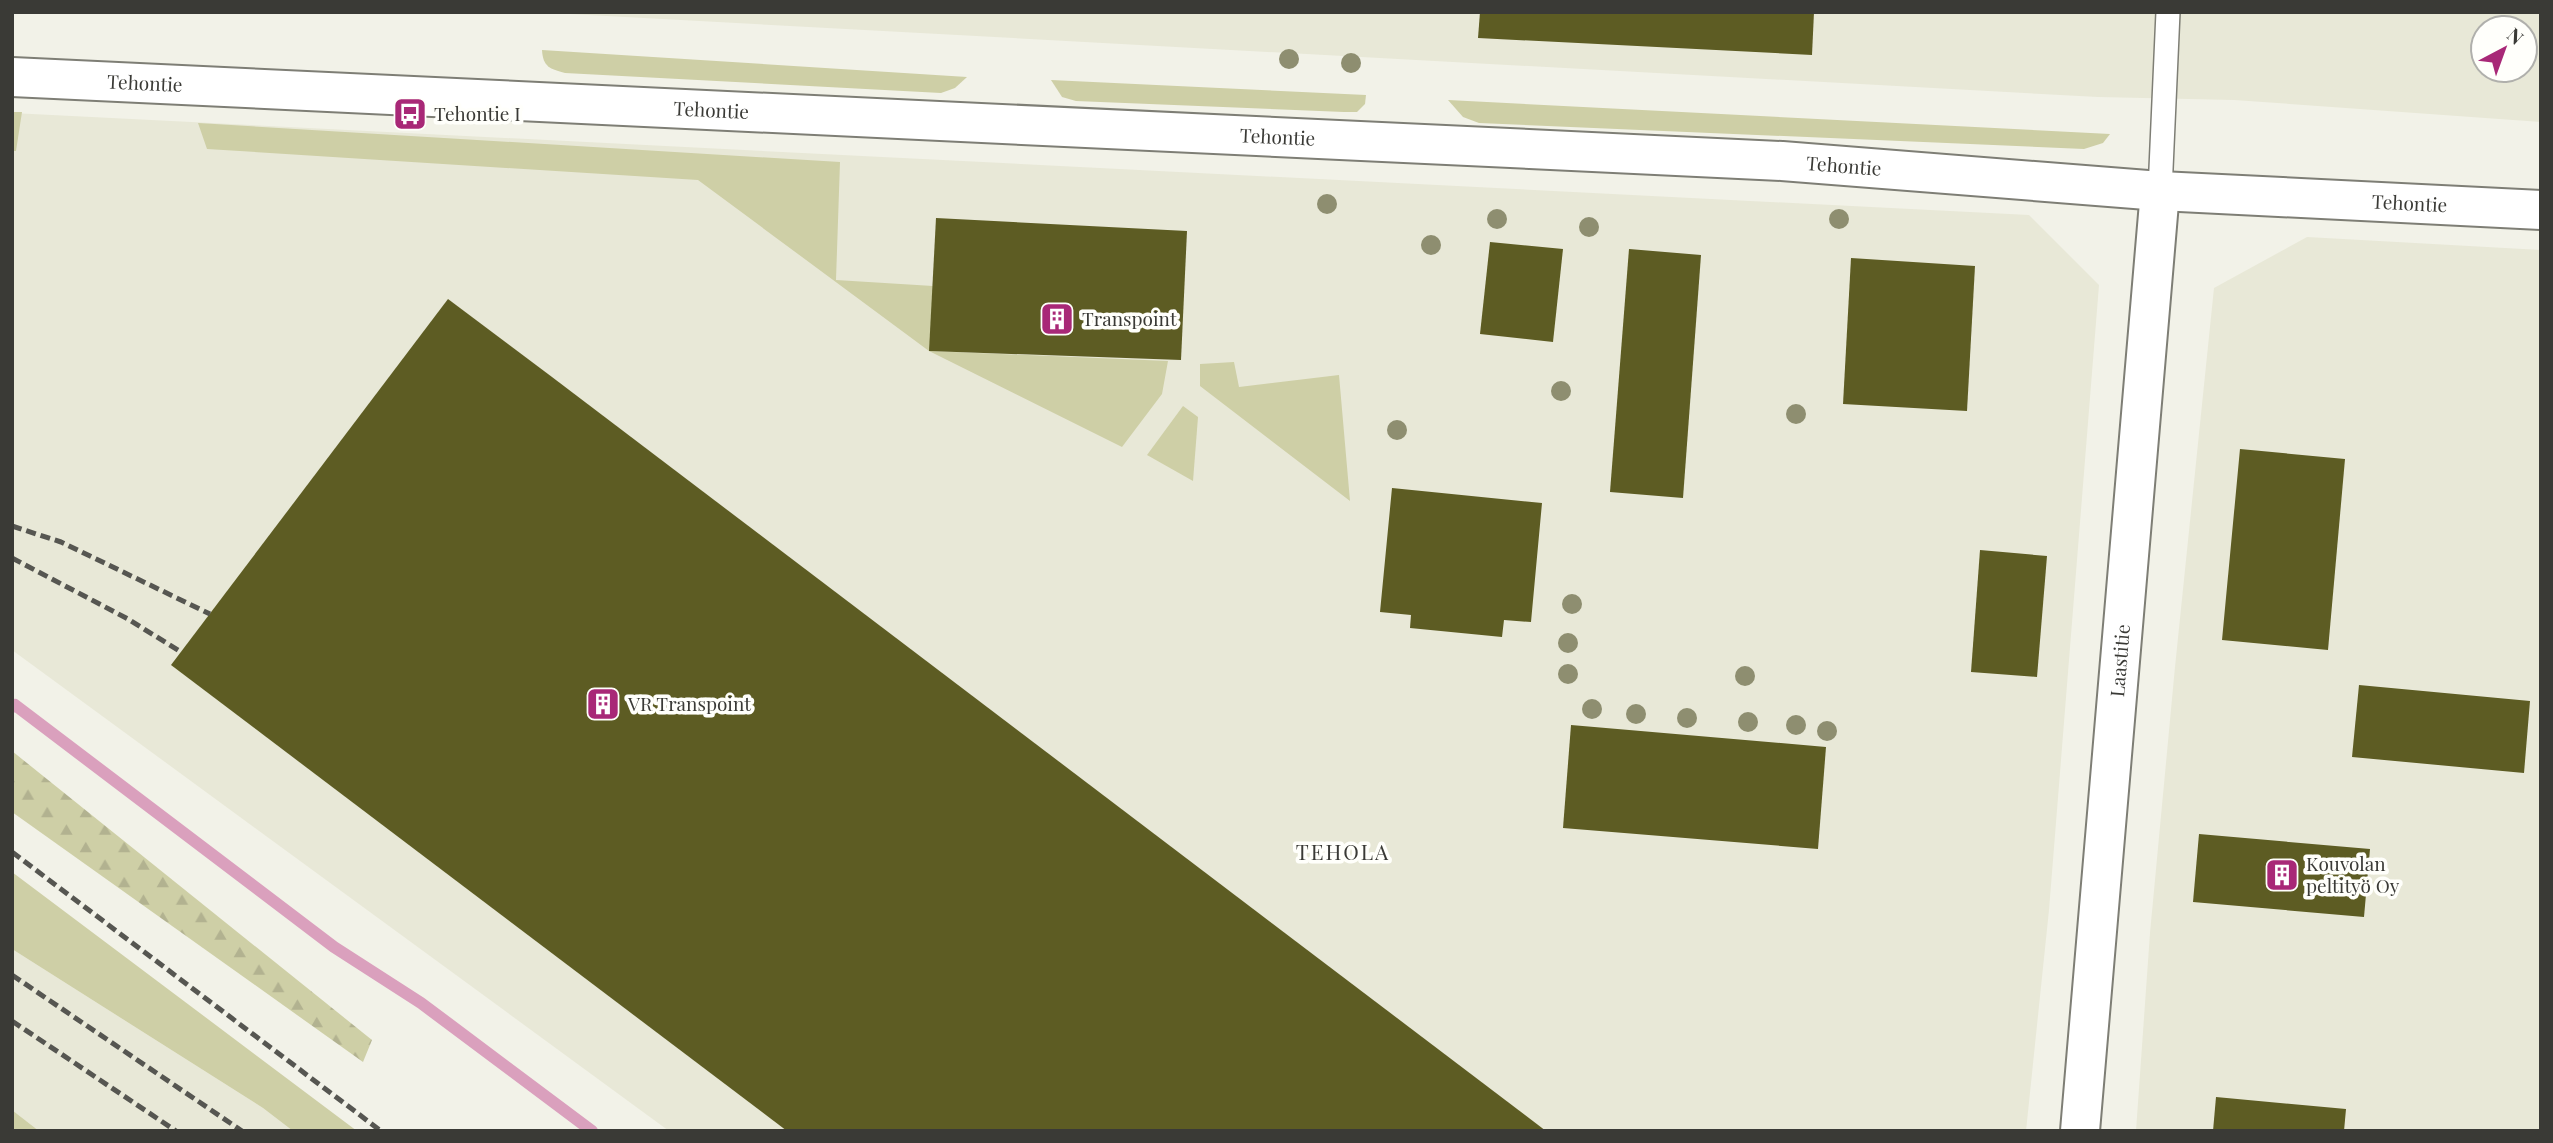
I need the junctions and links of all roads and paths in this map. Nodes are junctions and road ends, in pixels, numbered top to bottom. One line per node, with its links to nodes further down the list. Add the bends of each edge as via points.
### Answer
1 (2168, 12): 3 (lane)
2 (12, 77): 3 (street, Tehontie, via 1782,161)
3 (2160, 191): 4 (street, Tehontie); 5 (street, Laastitie)
4 (2541, 210)
5 (2080, 1131)

